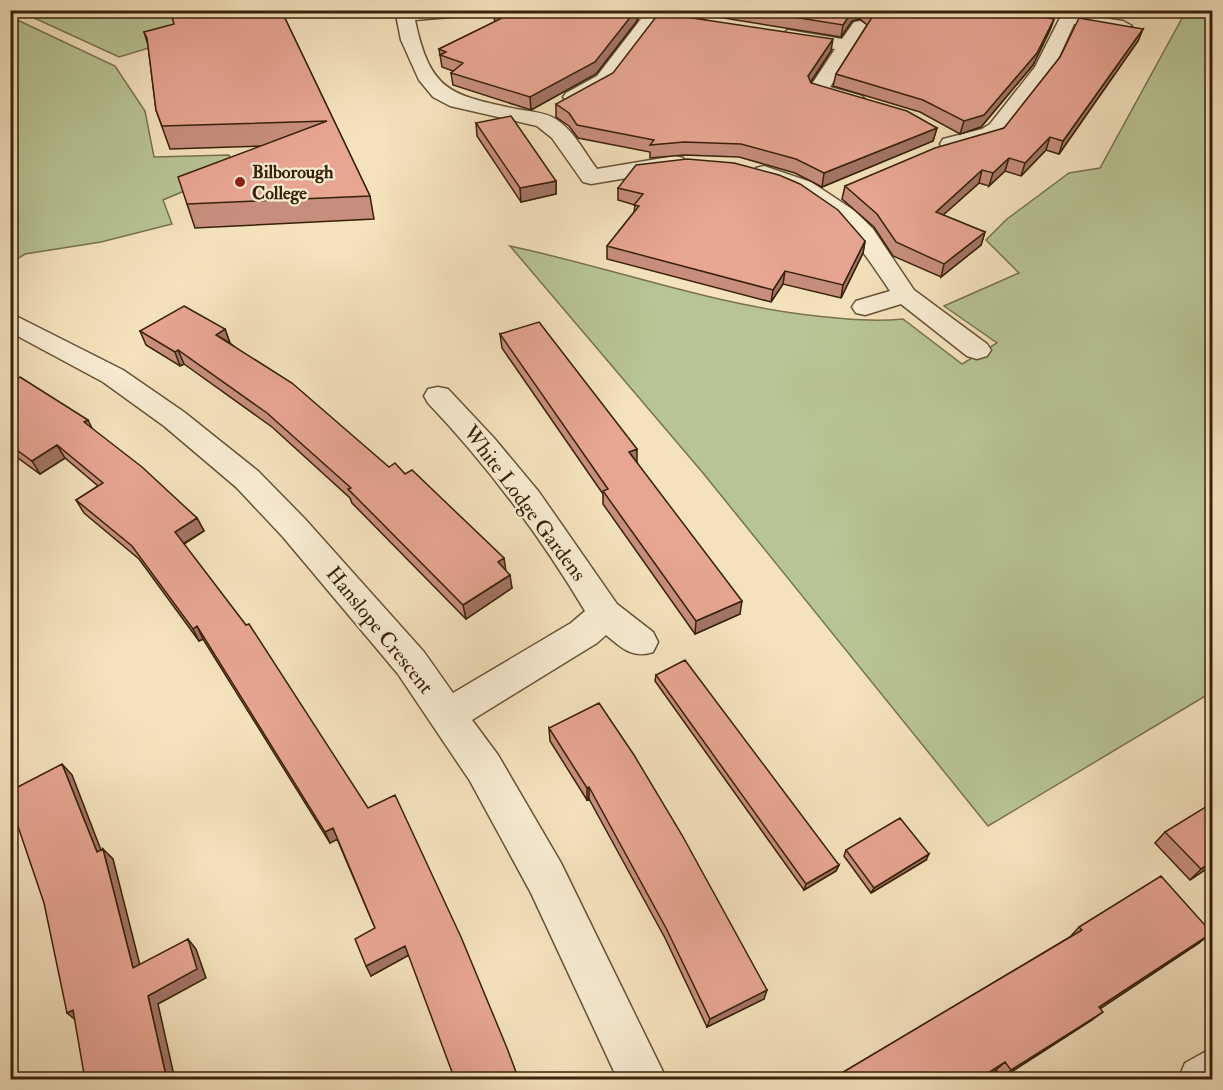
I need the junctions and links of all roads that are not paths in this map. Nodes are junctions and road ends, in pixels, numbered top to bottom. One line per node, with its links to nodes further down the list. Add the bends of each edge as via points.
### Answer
1 (473, 10): 3 (street)
2 (618, 10): 4 (street)
3 (404, 13): 11 (street, via 410,40 429,80 440,93 480,109)
4 (652, 17): 5 (street); 11 (street, via 604,80)
5 (706, 20)
6 (860, 26): 9 (street)
7 (1126, 27): 12 (street, via 1068,18 1056,20 1044,68 997,128 990,134)
8 (765, 32): 9 (street)
9 (845, 45): 10 (street, via 818,90)
10 (879, 107)
11 (535, 118): 13 (street, via 560,133 591,177)
12 (943, 142)
13 (697, 163)
14 (743, 168): 15 (street, via 832,193)
15 (905, 295): 16 (street); 18 (street)
16 (865, 308)
17 (19, 335): 22 (street, Hanslope Crescent, via 113,376 174,418 247,479 411,663)
18 (977, 350)
19 (438, 396): 20 (street, White Lodge Gardens, via 494,457 583,576)
20 (605, 614): 21 (street, White Lodge Gardens); 22 (street, via 584,633)
21 (640, 642)
22 (447, 716): 24 (street, Hanslope Crescent, via 484,768 546,878)
23 (1212, 1072): 25 (street)
24 (643, 1080)
25 (1202, 1080)

